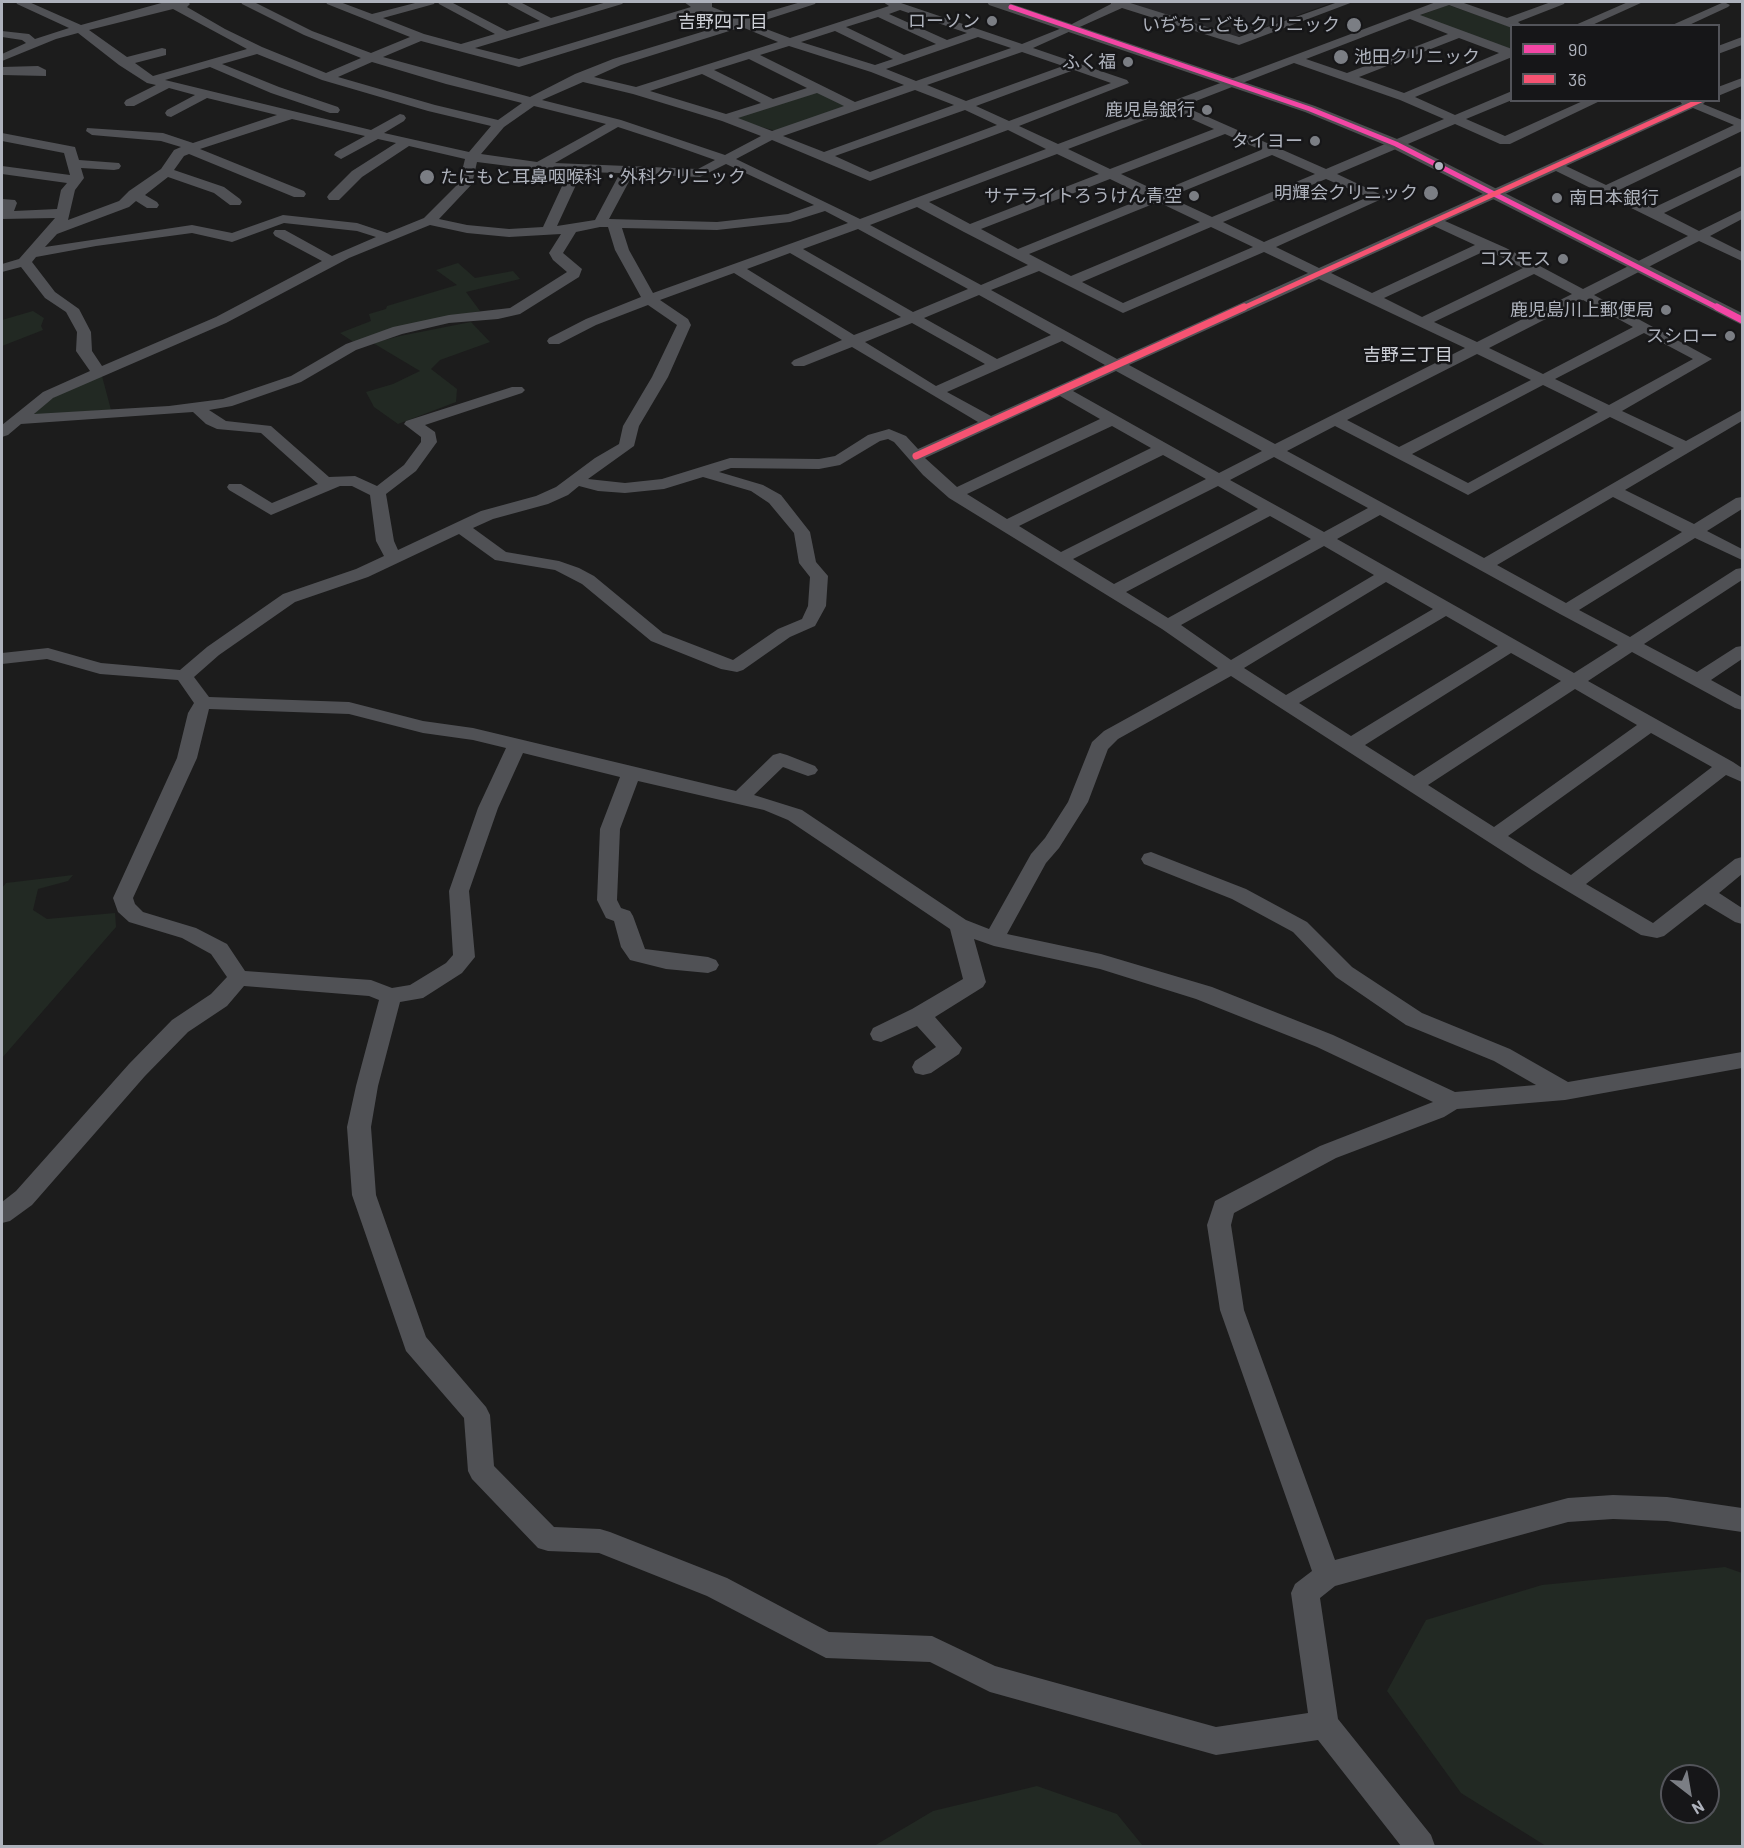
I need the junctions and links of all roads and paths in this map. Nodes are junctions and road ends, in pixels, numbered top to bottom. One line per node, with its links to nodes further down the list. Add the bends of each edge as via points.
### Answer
1 (21, 2): 43 (street)
2 (139, 2): 30 (street)
3 (196, 2): 24 (street)
4 (246, 2): 62 (street, via 308,33)
5 (331, 2): 34 (street)
6 (430, 2): 34 (street)
7 (443, 2): 47 (street)
8 (512, 2): 35 (street)
9 (577, 2): 29 (street)
10 (689, 2): 26 (street)
11 (720, 2): 26 (street)
12 (811, 2): 36 (street)
13 (888, 2): 27 (street)
14 (994, 2): 41 (main road)
15 (1010, 2): 41 (main road)
16 (1119, 2): 33 (street, via 1239,41); 41 (street)
17 (1347, 2): 33 (street)
18 (1444, 2): 32 (street)
19 (1452, 2): 28 (street)
20 (1490, 2): 28 (street)
21 (1560, 2): 38 (street)
22 (1637, 2): 39 (street)
23 (613, 3): 29 (street); 37 (street)
24 (174, 4): 30 (street); 56 (street)
25 (1724, 5): 40 (street)
26 (704, 6): 36 (street); 37 (street)
27 (901, 6): 31 (street); 44 (street)
28 (1467, 7): 38 (street)
29 (592, 9): 35 (street)
30 (152, 10): 43 (street)
31 (878, 13): 42 (street); 53 (street)
32 (1409, 15): 46 (street); 48 (street)
33 (1306, 17): 48 (street)
34 (370, 18): 49 (street)
35 (550, 22): 47 (street)
36 (744, 23): 51 (street); 74 (street)
37 (647, 24): 55 (street, via 519,63)
38 (1512, 24)
39 (1584, 24)
40 (1681, 24)
41 (1074, 26): 54 (street); 77 (main road)
42 (836, 27): 51 (street); 64 (street)
43 (80, 28): 52 (street); 66 (street)
44 (978, 33): 53 (street); 54 (street)
45 (2, 34): 52 (street, via 25,37)
46 (1458, 34): 59 (street); 75 (street)
47 (506, 35): 55 (street)
48 (1354, 35): 65 (street)
49 (420, 37): 55 (street); 62 (street)
50 (1743, 41): 57 (street)
51 (789, 42): 61 (street); 69 (street)
52 (33, 43): 63 (street)
53 (946, 44): 64 (street)
54 (1023, 48): 68 (street); 79 (street)
55 (460, 49)
56 (258, 50): 67 (street); 73 (street)
57 (1720, 51)
58 (162, 52): 66 (street)
59 (1510, 53)
60 (1510, 53): 86 (street)
61 (750, 55): 70 (street); 80 (street)
62 (370, 57): 73 (street); 88 (street)
63 (2, 58)
64 (903, 59): 69 (street)
65 (1294, 59): 75 (street); 77 (street)
66 (123, 62): 76 (street)
67 (210, 63): 76 (street); 93 (street, via 275,90)
68 (1075, 66): 94 (street); 105 (street, via 1123,83)
69 (875, 69): 79 (street)
70 (704, 70): 83 (street); 92 (street)
71 (2, 71): 72 (street)
72 (42, 73)
73 (326, 77): 82 (street)
74 (579, 77): 83 (street); 88 (street)
75 (1349, 77): 86 (street)
76 (151, 80): 78 (street)
77 (1238, 80): 95 (street); 113 (main road)
78 (168, 84): 81 (street); 91 (street)
79 (919, 85): 94 (street); 96 (street)
80 (817, 88): 92 (street); 96 (street)
81 (186, 89): 84 (street); 87 (street)
82 (372, 91): 93 (street); 104 (street)
83 (636, 91): 100 (street)
84 (206, 94): 97 (street); 98 (street)
85 (1510, 96): 101 (street)
86 (1404, 97): 101 (street)
87 (168, 99)
88 (533, 100): 103 (street); 104 (street)
89 (1592, 102): 101 (street, via 1505,141)
90 (1693, 102): 106 (street); 127 (street)
91 (130, 103)
92 (772, 103): 100 (street)
93 (344, 105): 102 (street)
94 (965, 105): 105 (street); 119 (street)
95 (1173, 106): 107 (street); 115 (street)
96 (855, 107): 110 (street)
97 (171, 113)
98 (291, 115): 102 (street); 114 (street)
99 (400, 118): 109 (street)
100 (726, 118): 110 (street)
101 (1457, 118): 113 (street)
102 (315, 120): 109 (street)
103 (616, 123): 121 (street); 125 (street)
104 (500, 124): 120 (street)
105 (1009, 125): 115 (street); 119 (street, via 870,177)
106 (1743, 125): 137 (street)
107 (1226, 129): 116 (street); 132 (street)
108 (92, 131): 114 (street, via 163,137)
109 (375, 134): 112 (street); 118 (street)
110 (773, 135): 119 (street); 121 (street)
111 (2, 137): 124 (street, via 70,150)
112 (407, 142): 120 (street); 135 (street)
113 (1401, 142): 133 (street); 138 (main road)
114 (191, 148): 131 (street, via 179,153); 140 (street)
115 (1058, 149): 132 (street); 144 (street)
116 (1273, 150): 133 (street); 141 (street)
117 (533, 153): 123 (street)
118 (341, 156)
119 (824, 156)
120 (472, 157): 123 (street); 151 (street, via 465,184)
121 (725, 159): 129 (street, via 700,173); 146 (street)
122 (109, 162): 124 (street)
123 (516, 162): 125 (street)
124 (72, 164): 134 (street)
125 (540, 166): 126 (street)
126 (578, 167): 129 (street); 159 (street)
127 (1558, 167): 137 (street); 138 (street)
128 (2, 170): 134 (street)
129 (629, 170): 154 (street)
130 (1743, 170): 148 (street)
131 (166, 172): 139 (street); 143 (street, via 219,190)
132 (1111, 174): 141 (street); 157 (street)
133 (1326, 174): 152 (street); 164 (street, via 1379,197)
134 (75, 180): 147 (street, via 68,190)
135 (352, 180): 136 (street); 142 (street)
136 (372, 182)
137 (1608, 190): 148 (street)
138 (1501, 192): 153 (street); 170 (main road)
139 (134, 194): 145 (street); 158 (street, via 124,204)
140 (299, 194)
141 (1159, 196): 152 (street); 166 (street)
142 (334, 197)
143 (235, 202)
144 (918, 202): 155 (street); 157 (street)
145 (152, 205)
146 (826, 206): 154 (street, via 790,218 717,226); 155 (street)
147 (64, 213): 150 (street); 158 (street)
148 (1654, 213): 161 (street)
149 (1743, 214): 161 (street)
150 (3, 216)
151 (429, 221): 159 (street, via 509,233); 162 (street)
152 (1212, 222): 164 (street); 176 (street)
153 (1436, 222): 163 (street); 175 (street)
154 (607, 223): 156 (street); 180 (street)
155 (859, 225): 165 (street); 177 (street)
156 (571, 229): 159 (street); 198 (street, via 556,253 575,269 574,274 515,311 399,330 351,347 296,379 253,396)
157 (969, 229): 166 (street)
158 (54, 230): 168 (street)
159 (548, 231)
160 (280, 233): 169 (street)
161 (1700, 236): 167 (street); 170 (street)
162 (386, 238): 168 (street, via 357,227 283,219 232,238 192,230 96,242); 169 (street)
163 (1486, 245): 174 (street); 179 (street)
164 (1265, 247): 175 (street); 176 (street, via 1124,309)
165 (791, 249): 172 (street); 182 (street)
166 (1017, 254): 171 (street)
167 (1743, 257)
168 (27, 258): 173 (street); 193 (street, via 50,295 72,309 84,333 84,351)
169 (332, 261): 193 (street, via 221,320)
170 (1643, 265): 178 (street); 181 (main road); 183 (main road)
171 (1039, 266): 176 (street); 177 (street)
172 (734, 267): 180 (street); 188 (street)
173 (2, 268)
174 (1533, 269): 178 (street); 184 (street)
175 (1320, 274): 179 (street); 192 (street)
176 (1070, 282)
177 (979, 290): 182 (street); 186 (street)
178 (1584, 295): 185 (street); 189 (street)
179 (1373, 298): 184 (street)
180 (649, 299): 187 (street); 213 (street, via 684,325 631,426 626,446 600,461)
181 (1743, 312)
182 (914, 317): 188 (street); 191 (street)
183 (1743, 320)
184 (1423, 322): 189 (street)
185 (1644, 327): 194 (street); 199 (street, via 1704,359)
186 (1063, 335): 191 (street); 192 (street)
187 (555, 341)
188 (855, 341): 190 (street); 197 (street)
189 (1478, 348): 194 (street); 203 (street)
190 (799, 363)
191 (997, 365): 197 (street)
192 (1119, 366): 196 (street); 208 (street)
193 (98, 372): 202 (street, via 48,395)
194 (1543, 379): 199 (street); 209 (street)
195 (518, 390): 217 (street, via 412,424 429,435 429,442 410,468)
196 (1062, 391): 201 (street); 204 (street)
197 (935, 392): 204 (street)
198 (197, 408): 202 (street); 214 (street, via 224,426 265,429 325,482)
199 (1610, 411): 207 (street); 209 (street, via 1468,490)
200 (1743, 415): 207 (street)
201 (1113, 419): 206 (street); 218 (street)
202 (15, 420): 205 (street)
203 (1335, 420): 208 (street); 209 (street)
204 (991, 423): 210 (street)
205 (2, 432)
206 (1164, 448): 212 (street); 222 (street)
207 (1687, 448): 216 (street)
208 (1275, 451): 212 (street); 220 (street)
209 (1399, 454)
210 (916, 456): 211 (street, via 890,434 874,438 840,459 819,464 730,463); 218 (street)
211 (703, 472): 213 (street, via 664,484 625,488); 223 (street, via 757,488 775,499 802,532 808,563 819,576 817,606 809,621 784,633 737,666 657,637 573,572 501,556)
212 (1219, 479): 221 (street); 228 (street)
213 (578, 481): 223 (street, via 542,500)
214 (334, 483): 215 (street, via 271,510); 217 (street, via 355,481)
215 (235, 487)
216 (1612, 490): 224 (street); 229 (street)
217 (378, 493): 227 (street, via 385,541)
218 (955, 494): 222 (street)
219 (1743, 502): 224 (street)
220 (1381, 508): 225 (street); 229 (street)
221 (1270, 509): 225 (street); 232 (street)
222 (1007, 525): 228 (street)
223 (460, 527): 227 (street)
224 (1695, 531): 226 (street); 234 (street)
225 (1324, 539): 231 (street); 235 (street)
226 (1743, 555)
227 (393, 558): 241 (street, via 289,598)
228 (1062, 559): 232 (street)
229 (1485, 565): 234 (street)
230 (1743, 573): 237 (street)
231 (1387, 574): 233 (street); 240 (street)
232 (1114, 591): 235 (street)
233 (1447, 608): 236 (street); 245 (street)
234 (1566, 610): 237 (street)
235 (1168, 625): 240 (street)
236 (1512, 645): 243 (street); 248 (street)
237 (1631, 645): 242 (street); 243 (street)
238 (1743, 651): 242 (street)
239 (2, 658): 241 (street, via 48,653 100,668)
240 (1231, 668): 245 (street); 262 (street, via 1126,725 1098,746 1078,802 1038,859)
241 (184, 676): 244 (street)
242 (1698, 680): 246 (street)
243 (1575, 681): 247 (street); 253 (street)
244 (204, 703): 249 (street, via 349,708); 264 (street, via 197,713 187,758 123,898 125,907 136,917 189,933 219,949)
245 (1286, 703): 248 (street)
246 (1743, 704)
247 (1652, 724): 251 (street); 255 (street)
248 (1351, 745): 253 (street)
249 (517, 746): 252 (street); 265 (street, via 488,808 459,891 464,957 454,968 414,992)
250 (808, 770): 254 (street, via 780,759)
251 (1734, 771): 258 (street)
252 (632, 773): 254 (street); 263 (street, via 610,829 607,900 613,913 622,916 638,955)
253 (1414, 785): 255 (street)
254 (739, 799): 261 (street, via 795,815)
255 (1495, 836): 258 (street)
256 (1151, 859): 270 (street, via 1239,894 1300,927 1344,972 1414,1019 1503,1055)
257 (1743, 864): 259 (street)
258 (1572, 884): 259 (street, via 1654,932)
259 (1705, 894): 260 (street)
260 (1743, 917)
261 (959, 925): 262 (street); 266 (street, via 975,982)
262 (994, 939): 271 (street, via 1101,962 1204,993 1325,1041)
263 (708, 965)
264 (238, 978): 265 (street, via 371,988); 272 (street, via 219,1000 180,1026 24,1198)
265 (391, 996): 275 (street, via 359,1127 364,1195 415,1343 477,1415 480,1472 548,1539 600,1541 717,1587 826,1646 932,1649 990,1677 1216,1741)
266 (920, 1015): 267 (street); 269 (street, via 951,1048)
267 (881, 1034)
268 (1743, 1060): 270 (street)
269 (923, 1067)
270 (1564, 1091): 271 (street)
271 (1453, 1101): 274 (street, via 1328,1152 1223,1208 1219,1225 1232,1310)
272 (2, 1214)
273 (1743, 1520): 274 (street, via 1667,1509 1569,1510)
274 (1327, 1575): 275 (street, via 1305,1593)
275 (1324, 1725): 276 (street)
276 (1420, 1846)

